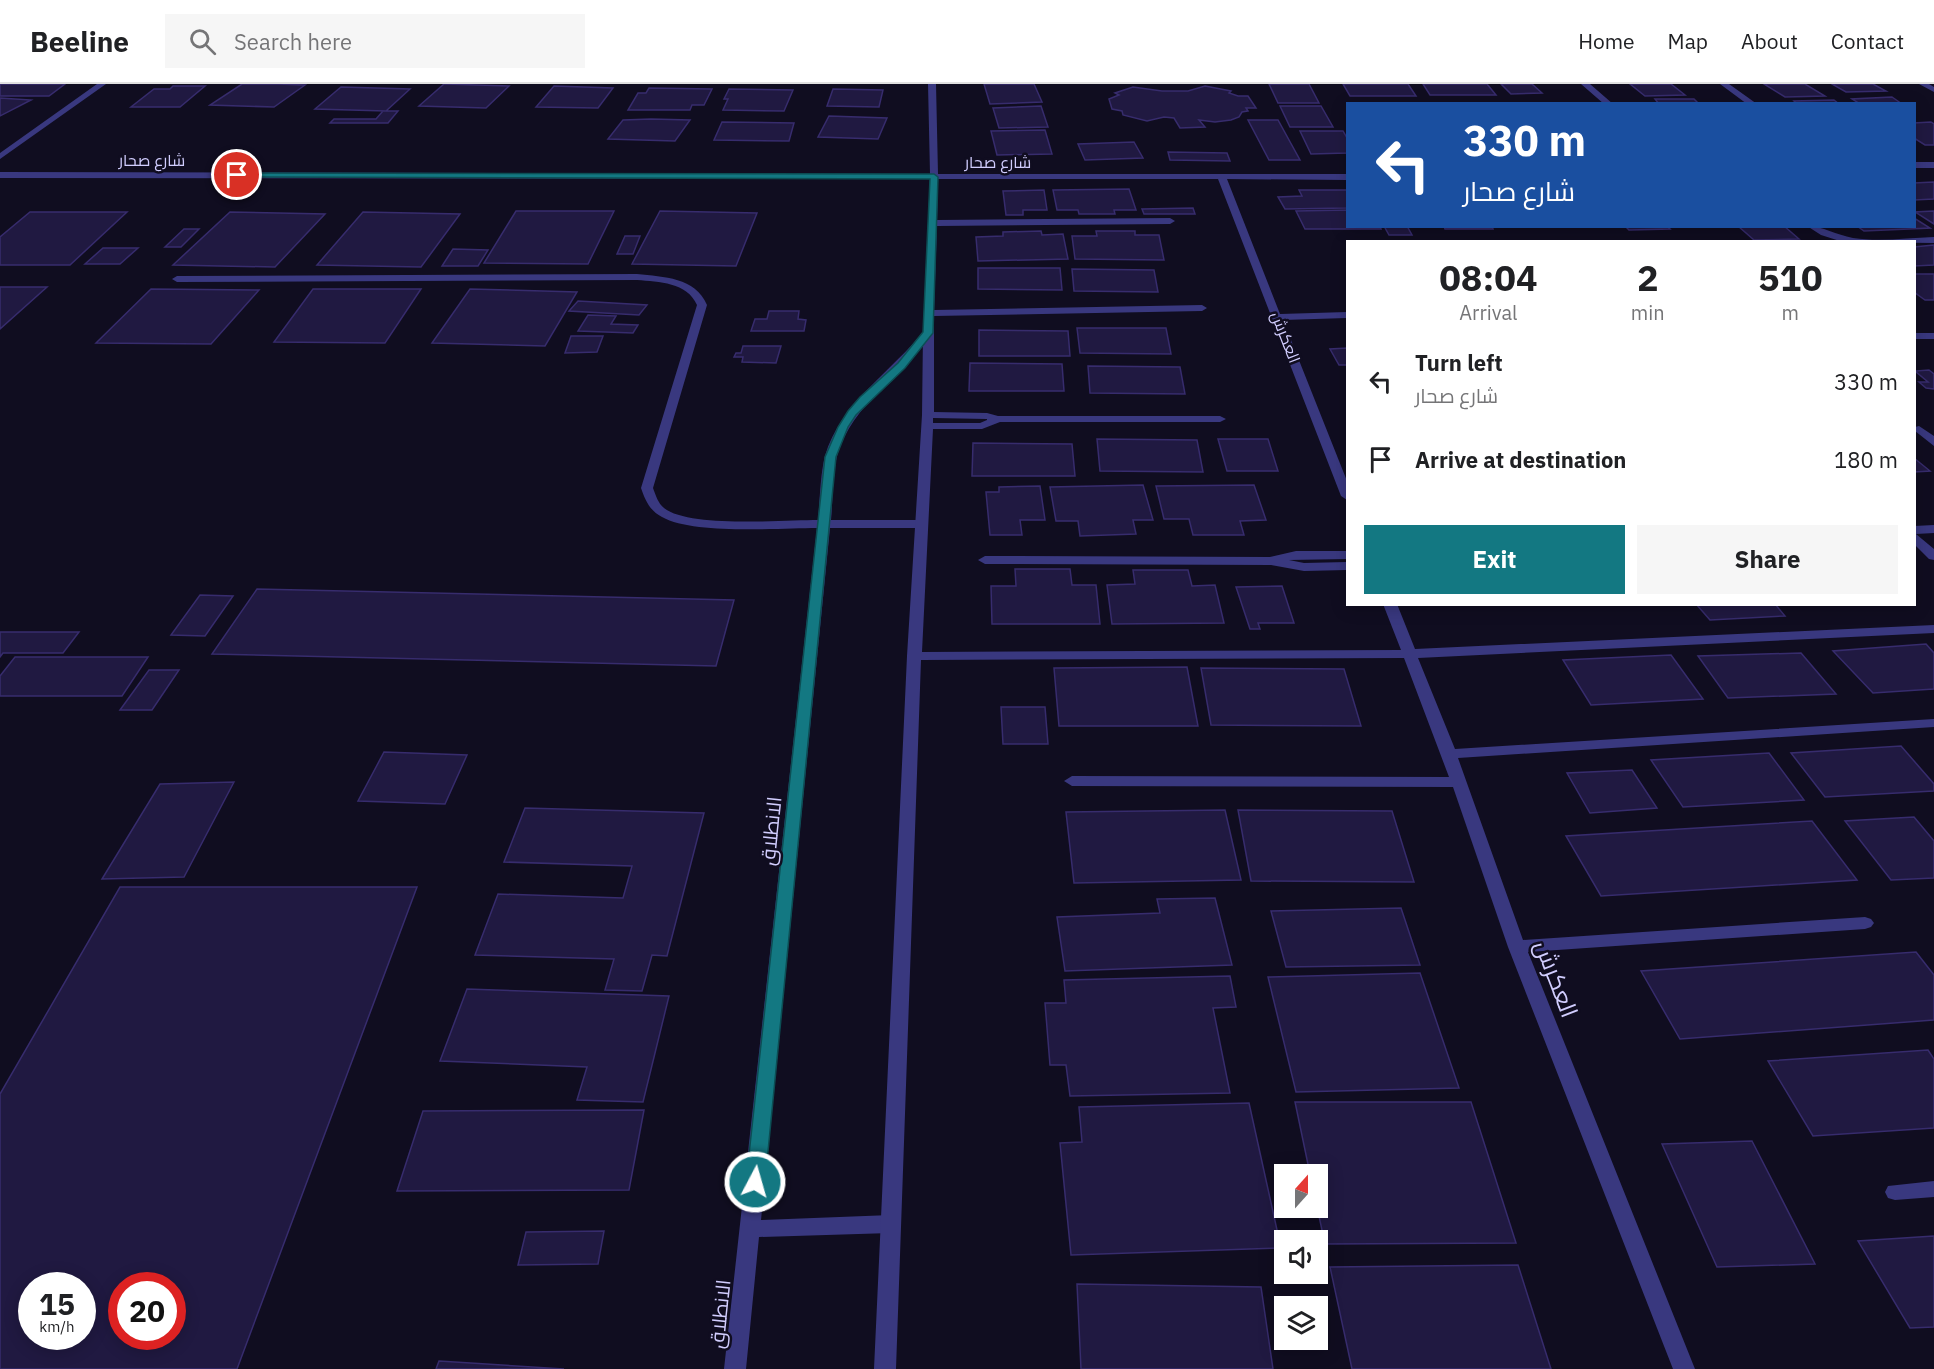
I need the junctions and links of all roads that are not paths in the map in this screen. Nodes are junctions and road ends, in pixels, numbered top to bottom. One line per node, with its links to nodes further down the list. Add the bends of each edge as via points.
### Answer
1 (102, 84): 9 (street)
2 (932, 84): 13 (street)
3 (1585, 84): 7 (street)
4 (1724, 84): 8 (street)
5 (1923, 84): 6 (street)
6 (1934, 90)
7 (1607, 102)
8 (1750, 102)
9 (0, 157)
10 (1916, 165): 11 (street)
11 (1934, 165)
12 (0, 175): 13 (street, شارع صحار)
13 (934, 177): 15 (street, شارع صحار); 17 (street)
14 (1346, 177): 15 (street, شارع صحار)
15 (1222, 178): 28 (street, العكرش)
16 (1170, 221): 17 (street)
17 (933, 223): 26 (street)
18 (1815, 228): 20 (street, via 1827,235)
19 (1857, 240): 22 (street)
20 (1857, 240)
21 (1916, 240): 23 (street)
22 (1916, 240)
23 (1934, 240)
24 (177, 279): 38 (street, via 637,277 689,287 700,295 702,305 646,488 650,501 666,516 700,524)
25 (1202, 309): 26 (street)
26 (929, 313): 29 (street)
27 (1346, 315): 28 (street)
28 (1278, 317): 36 (street, العكرش)
29 (928, 333): 33 (street); 38 (street, الانطلاق, via 901,366 863,399 843,427 831,457)
30 (1916, 336): 31 (street)
31 (1934, 336)
32 (1220, 419): 33 (street, via 998,419 982,426)
33 (928, 421): 37 (street)
34 (1919, 429): 35 (street)
35 (1934, 442)
36 (1346, 493)
37 (920, 524): 38 (street); 50 (street)
38 (825, 525): 60 (street, الانطلاق)
39 (1934, 529): 40 (street)
40 (1916, 530)
41 (1916, 539): 43 (street)
42 (1346, 555): 45 (street, via 1287,556)
43 (1934, 556)
44 (985, 560): 45 (street)
45 (1271, 561): 46 (street, via 1304,567)
46 (1346, 566)
47 (1391, 606): 49 (street, العكرش)
48 (1934, 629): 49 (street)
49 (1409, 654): 50 (street); 52 (street, العكرش)
50 (914, 656): 59 (street)
51 (1934, 723): 52 (street)
52 (1449, 754): 54 (street, العكرش)
53 (1072, 781): 54 (street)
54 (1459, 783): 56 (street, العكرش)
55 (1865, 923): 56 (street)
56 (1517, 947): 63 (street, العكرش)
57 (1934, 1189): 58 (street)
58 (1895, 1192)
59 (891, 1224): 60 (street); 62 (street)
60 (750, 1229): 61 (street, الانطلاق)
61 (735, 1369)
62 (885, 1369)
63 (1684, 1369)

